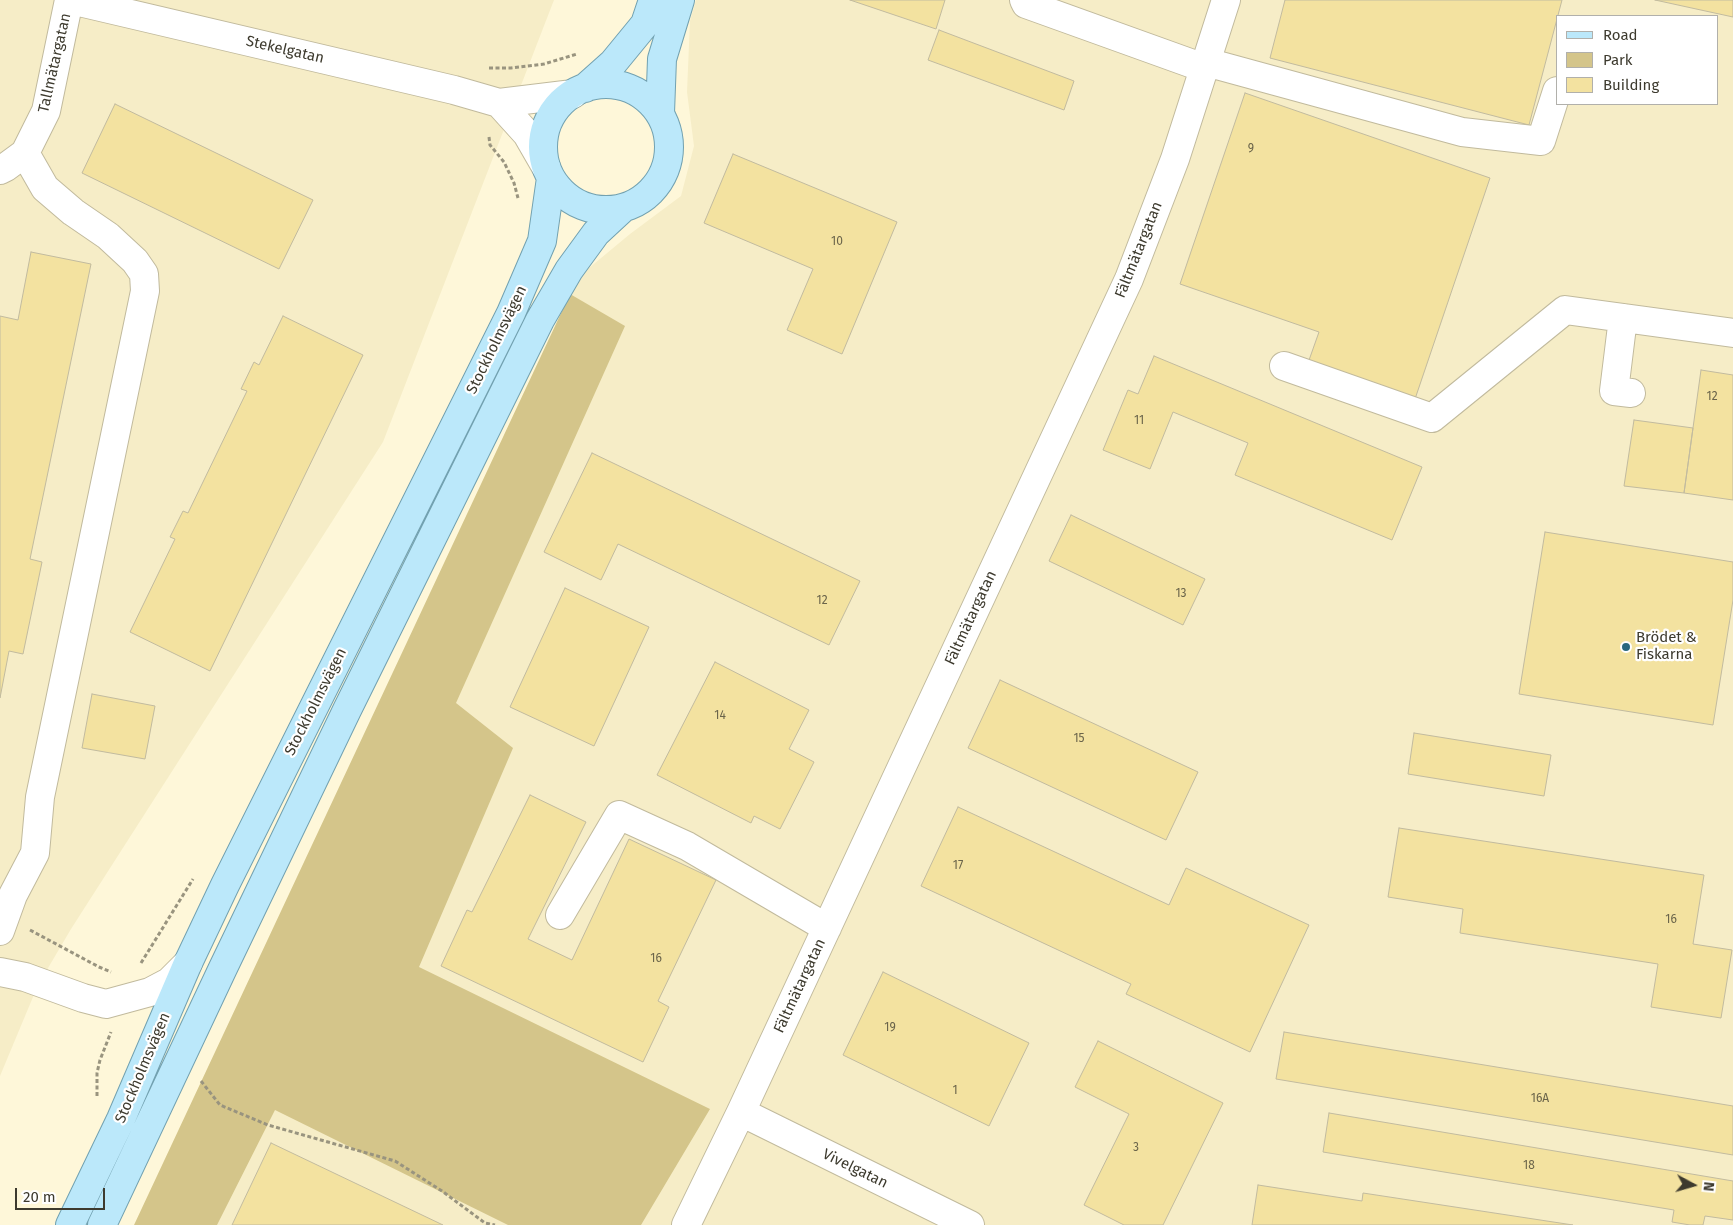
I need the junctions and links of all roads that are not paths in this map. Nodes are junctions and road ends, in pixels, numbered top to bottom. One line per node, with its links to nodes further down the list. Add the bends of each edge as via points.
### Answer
1 (70, 0): 9 (street, Stekelgatan); 11 (street, Tallmätargatan, via 46,111)
2 (653, 0): 7 (main road, via 645,24 613,63)
3 (680, 0): 10 (main road, via 662,59)
4 (1024, 0): 6 (street, via 1026,4)
5 (1226, 0): 6 (street, Fältmätargatan)
6 (1205, 65): 8 (street, via 1462,132 1541,142); 21 (street, Fältmätargatan, via 1175,159 1129,279)
7 (579, 91): 9 (street); 10 (main road, via 596,85 621,86 644,96); 13 (main road, via 556,110 546,129 544,142)
8 (1556, 94)
9 (498, 103): 13 (street, via 527,134)
10 (660, 113): 14 (main road, via 670,148 668,162 657,184 646,196)
11 (24, 152): 12 (street); 20 (street, via 45,188 135,261 144,274 145,291 40,797 35,853)
12 (0, 170)
13 (549, 172): 14 (main road, via 557,188 578,203 590,208); 22 (main road, Stockholmsvägen, via 542,241 511,314)
14 (623, 208): 26 (main road, Stockholmsvägen, via 596,233 569,270 540,320 343,719)
15 (1623, 318): 16 (street); 17 (street, via 1565,310 1432,418); 18 (street, via 1614,391)
16 (1733, 333)
17 (1284, 366)
18 (1632, 393)
19 (560, 915): 21 (street, via 619,814 687,846)
20 (2, 925)
21 (827, 928): 24 (street, Fältmätargatan)
22 (188, 963): 23 (street, via 169,982 150,992 106,1004); 25 (main road, Stockholmsvägen, via 122,1119)
23 (0, 972)
24 (741, 1112): 27 (street, Fältmätargatan); 28 (street, Vivelgatan)
25 (70, 1225)
26 (102, 1225)
27 (686, 1225)
28 (970, 1225)

